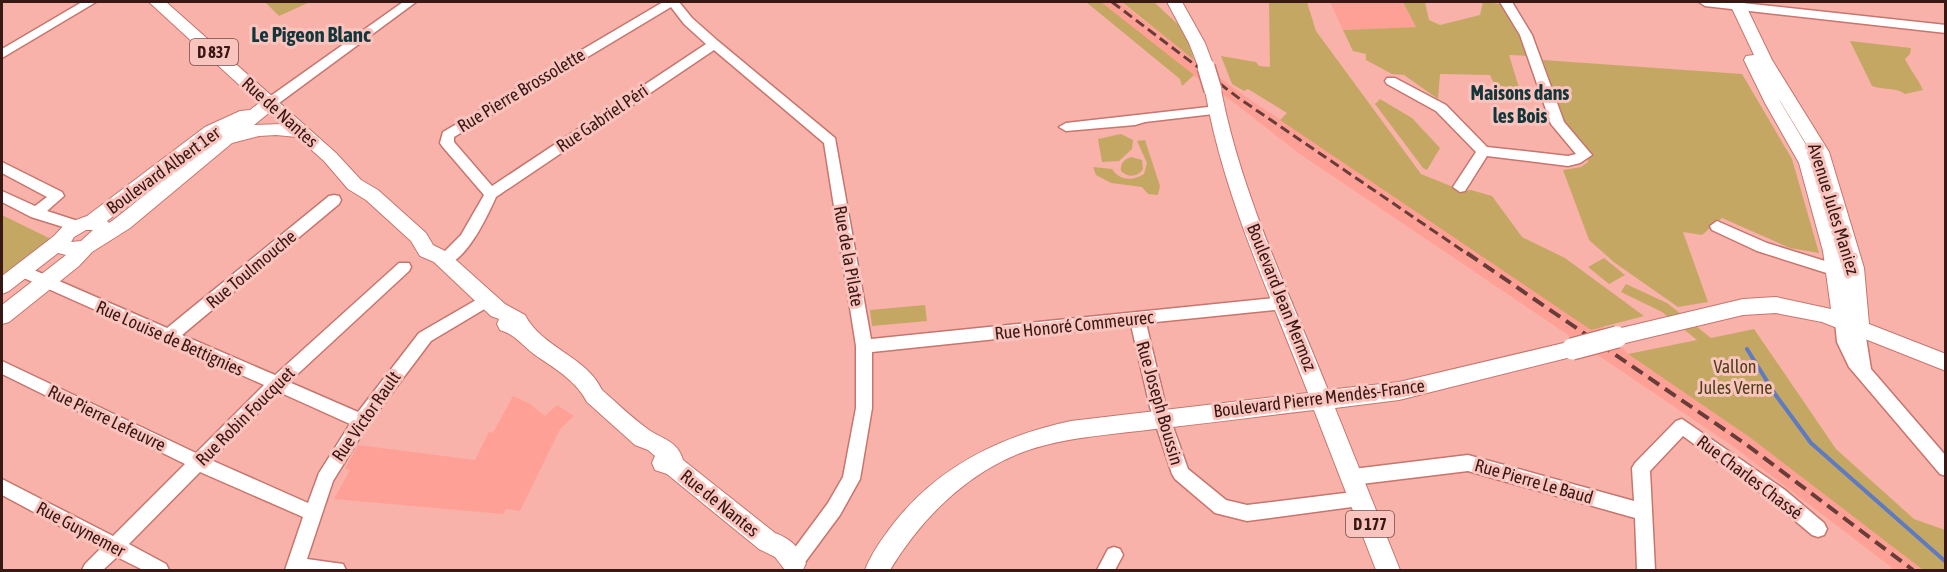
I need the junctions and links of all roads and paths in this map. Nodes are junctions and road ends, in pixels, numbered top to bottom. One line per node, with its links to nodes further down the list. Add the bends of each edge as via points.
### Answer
1 (90, 2): 16 (street)
2 (158, 2): 18 (main road, Rue de Nantes / D 837)
3 (410, 2): 18 (street)
4 (672, 2): 15 (street, Rue de la Pilate); 28 (street, Rue Pierre Brossolette, via 448,135 447,143)
5 (1168, 2): 13 (main road, Boulevard Jean Mermoz / D 177)
6 (1174, 2): 13 (main road, Boulevard Jean Mermoz / D 177)
7 (1705, 2): 9 (street)
8 (1829, 2): 12 (street)
9 (1732, 3): 11 (street); 36 (main road, Avenue Jules Maniez, via 1765,89 1808,163); 44 (main road, Avenue Jules Maniez, via 1820,152 1854,268)
10 (1513, 6): 25 (street, via 1558,124)
11 (1777, 6): 12 (street)
12 (1835, 16): 14 (street)
13 (1184, 21): 19 (main road, Boulevard Jean Mermoz / D 177, bridge, via 1206,68)
14 (1946, 29)
15 (714, 44): 28 (street, Rue Gabriel Péri); 46 (street, Rue de la Pilate, via 821,128 830,141)
16 (2, 54)
17 (1390, 81): 24 (street, via 1441,108)
18 (270, 104): 21 (main road, Rue de Nantes); 22 (main road, Boulevard Albert 1er); 33 (main road, Boulevard Albert 1er, via 211,131)
19 (1217, 110): 20 (street); 40 (main road, Boulevard Jean Mermoz / D 177, via 1230,165)
20 (1065, 127)
21 (302, 132): 22 (main road, Boulevard Albert 1er, via 274,128 251,131); 34 (main road, Rue de Nantes, via 348,174 356,187 372,195 419,238 420,245 432,256)
22 (216, 148): 33 (main road, Boulevard Albert 1er, via 123,223)
23 (1548, 150): 25 (street)
24 (1484, 151): 25 (street, via 1568,161); 27 (street)
25 (1585, 154)
26 (2, 167): 31 (street, via 57,196)
27 (1460, 187)
28 (491, 194): 34 (street, via 470,237 460,248)
29 (2, 196): 31 (street)
30 (334, 200): 45 (street, Rue Toulmouche)
31 (36, 213): 33 (street)
32 (1717, 226): 36 (street, via 1762,247)
33 (80, 234): 37 (main road, Boulevard Albert 1er); 38 (main road, Boulevard Albert 1er, via 72,261)
34 (441, 258): 41 (main road, Rue de Nantes)
35 (404, 267): 49 (street, Rue Robin Foucquet)
36 (1836, 270): 44 (main road, Avenue Jules Maniez)
37 (22, 271): 38 (street, Rue Louise de Bettignies); 39 (main road, Boulevard Albert 1er)
38 (45, 282): 42 (main road, Boulevard Albert 1er); 45 (street, Rue Louise de Bettignies)
39 (2, 286)
40 (1284, 303): 43 (street, Rue Honoré Commeurec); 50 (main road, Boulevard Jean Mermoz / D 177)
41 (493, 305): 52 (street, Rue Victor Rault, via 425,337); 62 (main road, Rue de Nantes, via 501,319 519,328 583,393 594,396 643,438 648,450 663,463 673,465 767,541 785,561)
42 (2, 316)
43 (1137, 318): 46 (street, Rue Honoré Commeurec); 51 (street, Rue Joseph Boussin)
44 (1851, 325): 47 (main road, Boulevard Pierre Mendès-France); 50 (main road, Boulevard Pierre Mendès-France, bridge, via 1776,305 1743,307 1421,387); 54 (street, via 1863,370)
45 (168, 337): 49 (street, Rue Louise de Bettignies)
46 (864, 346): 62 (street, Rue de la Pilate, via 864,408 851,479)
47 (1946, 363)
48 (2, 367): 53 (street, Rue Pierre Lefeuvre)
49 (275, 385): 52 (street, Rue Louise de Bettignies); 53 (street, Rue Robin Foucquet)
50 (1322, 399): 51 (main road, Boulevard Pierre Mendès-France); 55 (main road, Boulevard Jean Mermoz / D 177)
51 (1163, 419): 57 (street, Rue Joseph Boussin, via 1181,474 1230,511 1247,513); 67 (main road, Boulevard Pierre Mendès-France, via 1058,432 992,455 960,474 930,499 902,531)
52 (361, 421): 59 (street, Rue Victor Rault, via 333,463)
53 (199, 462): 59 (street, Rue Pierre Lefeuvre); 61 (street, Rue Robin Foucquet)
54 (1946, 469)
55 (1353, 477): 57 (main road, Boulevard Jean Mermoz / D 177); 58 (street, Rue Pierre Le Baud, via 1468,463)
56 (2, 487): 61 (street, Rue Guynemer)
57 (1361, 500): 68 (main road, Boulevard Jean Mermoz / D 177)
58 (1643, 512): 60 (street, Rue Charles Chassé, via 1643,464 1682,426); 69 (street)
59 (312, 513): 63 (street, Rue Victor Rault)
60 (1818, 529)
61 (114, 547): 64 (street, Rue Robin Foucquet); 65 (street, Rue Guynemer)
62 (799, 567)
63 (295, 568): 66 (street)
64 (91, 570)
65 (160, 570)
66 (337, 570)
67 (877, 570)
68 (1388, 570)
69 (1646, 570)

